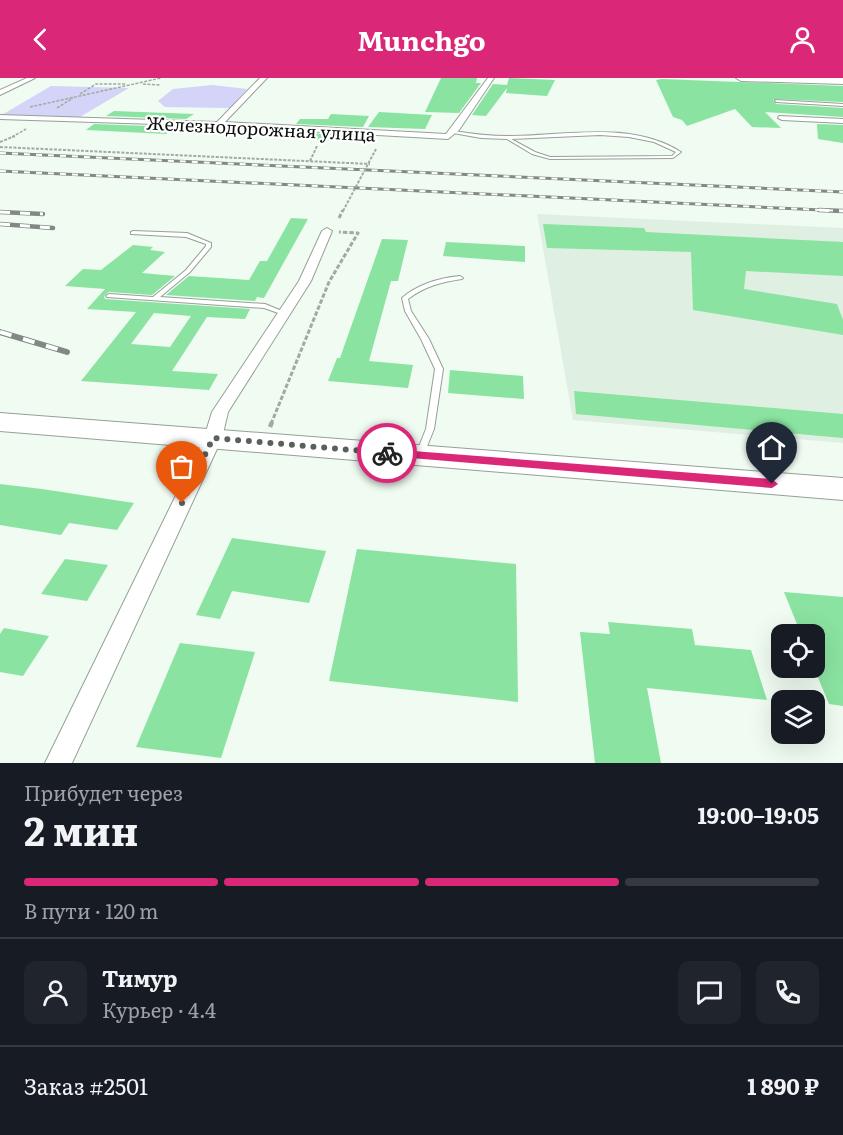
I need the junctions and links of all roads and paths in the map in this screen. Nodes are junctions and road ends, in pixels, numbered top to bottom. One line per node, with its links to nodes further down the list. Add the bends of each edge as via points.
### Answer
1 (32, 78): 9 (street)
2 (161, 78): 7 (path)
3 (264, 78): 18 (street)
4 (491, 78): 20 (street)
5 (741, 78): 6 (main road)
6 (843, 81)
7 (134, 84): 8 (path); 10 (path); 10 (path, via 96,84)
8 (160, 85)
9 (0, 93)
10 (77, 96): 13 (path); 14 (path, via 36,104 23,111)
11 (776, 101): 12 (lane)
12 (843, 105)
13 (56, 108)
14 (40, 110)
15 (0, 117): 18 (street, Железнодорожная улица)
16 (782, 118): 17 (street)
17 (843, 121)
18 (219, 124): 20 (street, Железнодорожная улица, via 448,137)
19 (25, 130): 22 (path)
20 (454, 132): 21 (lane)
21 (509, 139): 21 (lane, via 623,134 657,141 679,152 673,157 550,158 533,154)
22 (0, 142)
23 (317, 146): 26 (path)
24 (0, 147): 26 (path)
25 (376, 149): 27 (path, bridge)
26 (310, 161): 27 (path)
27 (370, 164): 28 (path, bridge)
28 (333, 227): 33 (street); 36 (path, via 358,232 329,282)
29 (133, 233): 32 (lane, via 187,235 208,243 188,271)
30 (460, 278): 37 (lane, via 429,284 405,298 439,369 430,429)
31 (109, 296): 32 (lane)
32 (155, 297): 33 (lane, via 264,306)
33 (284, 313): 35 (street, via 220,412)
34 (0, 422): 35 (main road)
35 (213, 438): 36 (main road); 39 (street)
36 (264, 442): 37 (main road)
37 (420, 455): 38 (main road)
38 (843, 489)
39 (58, 763)

